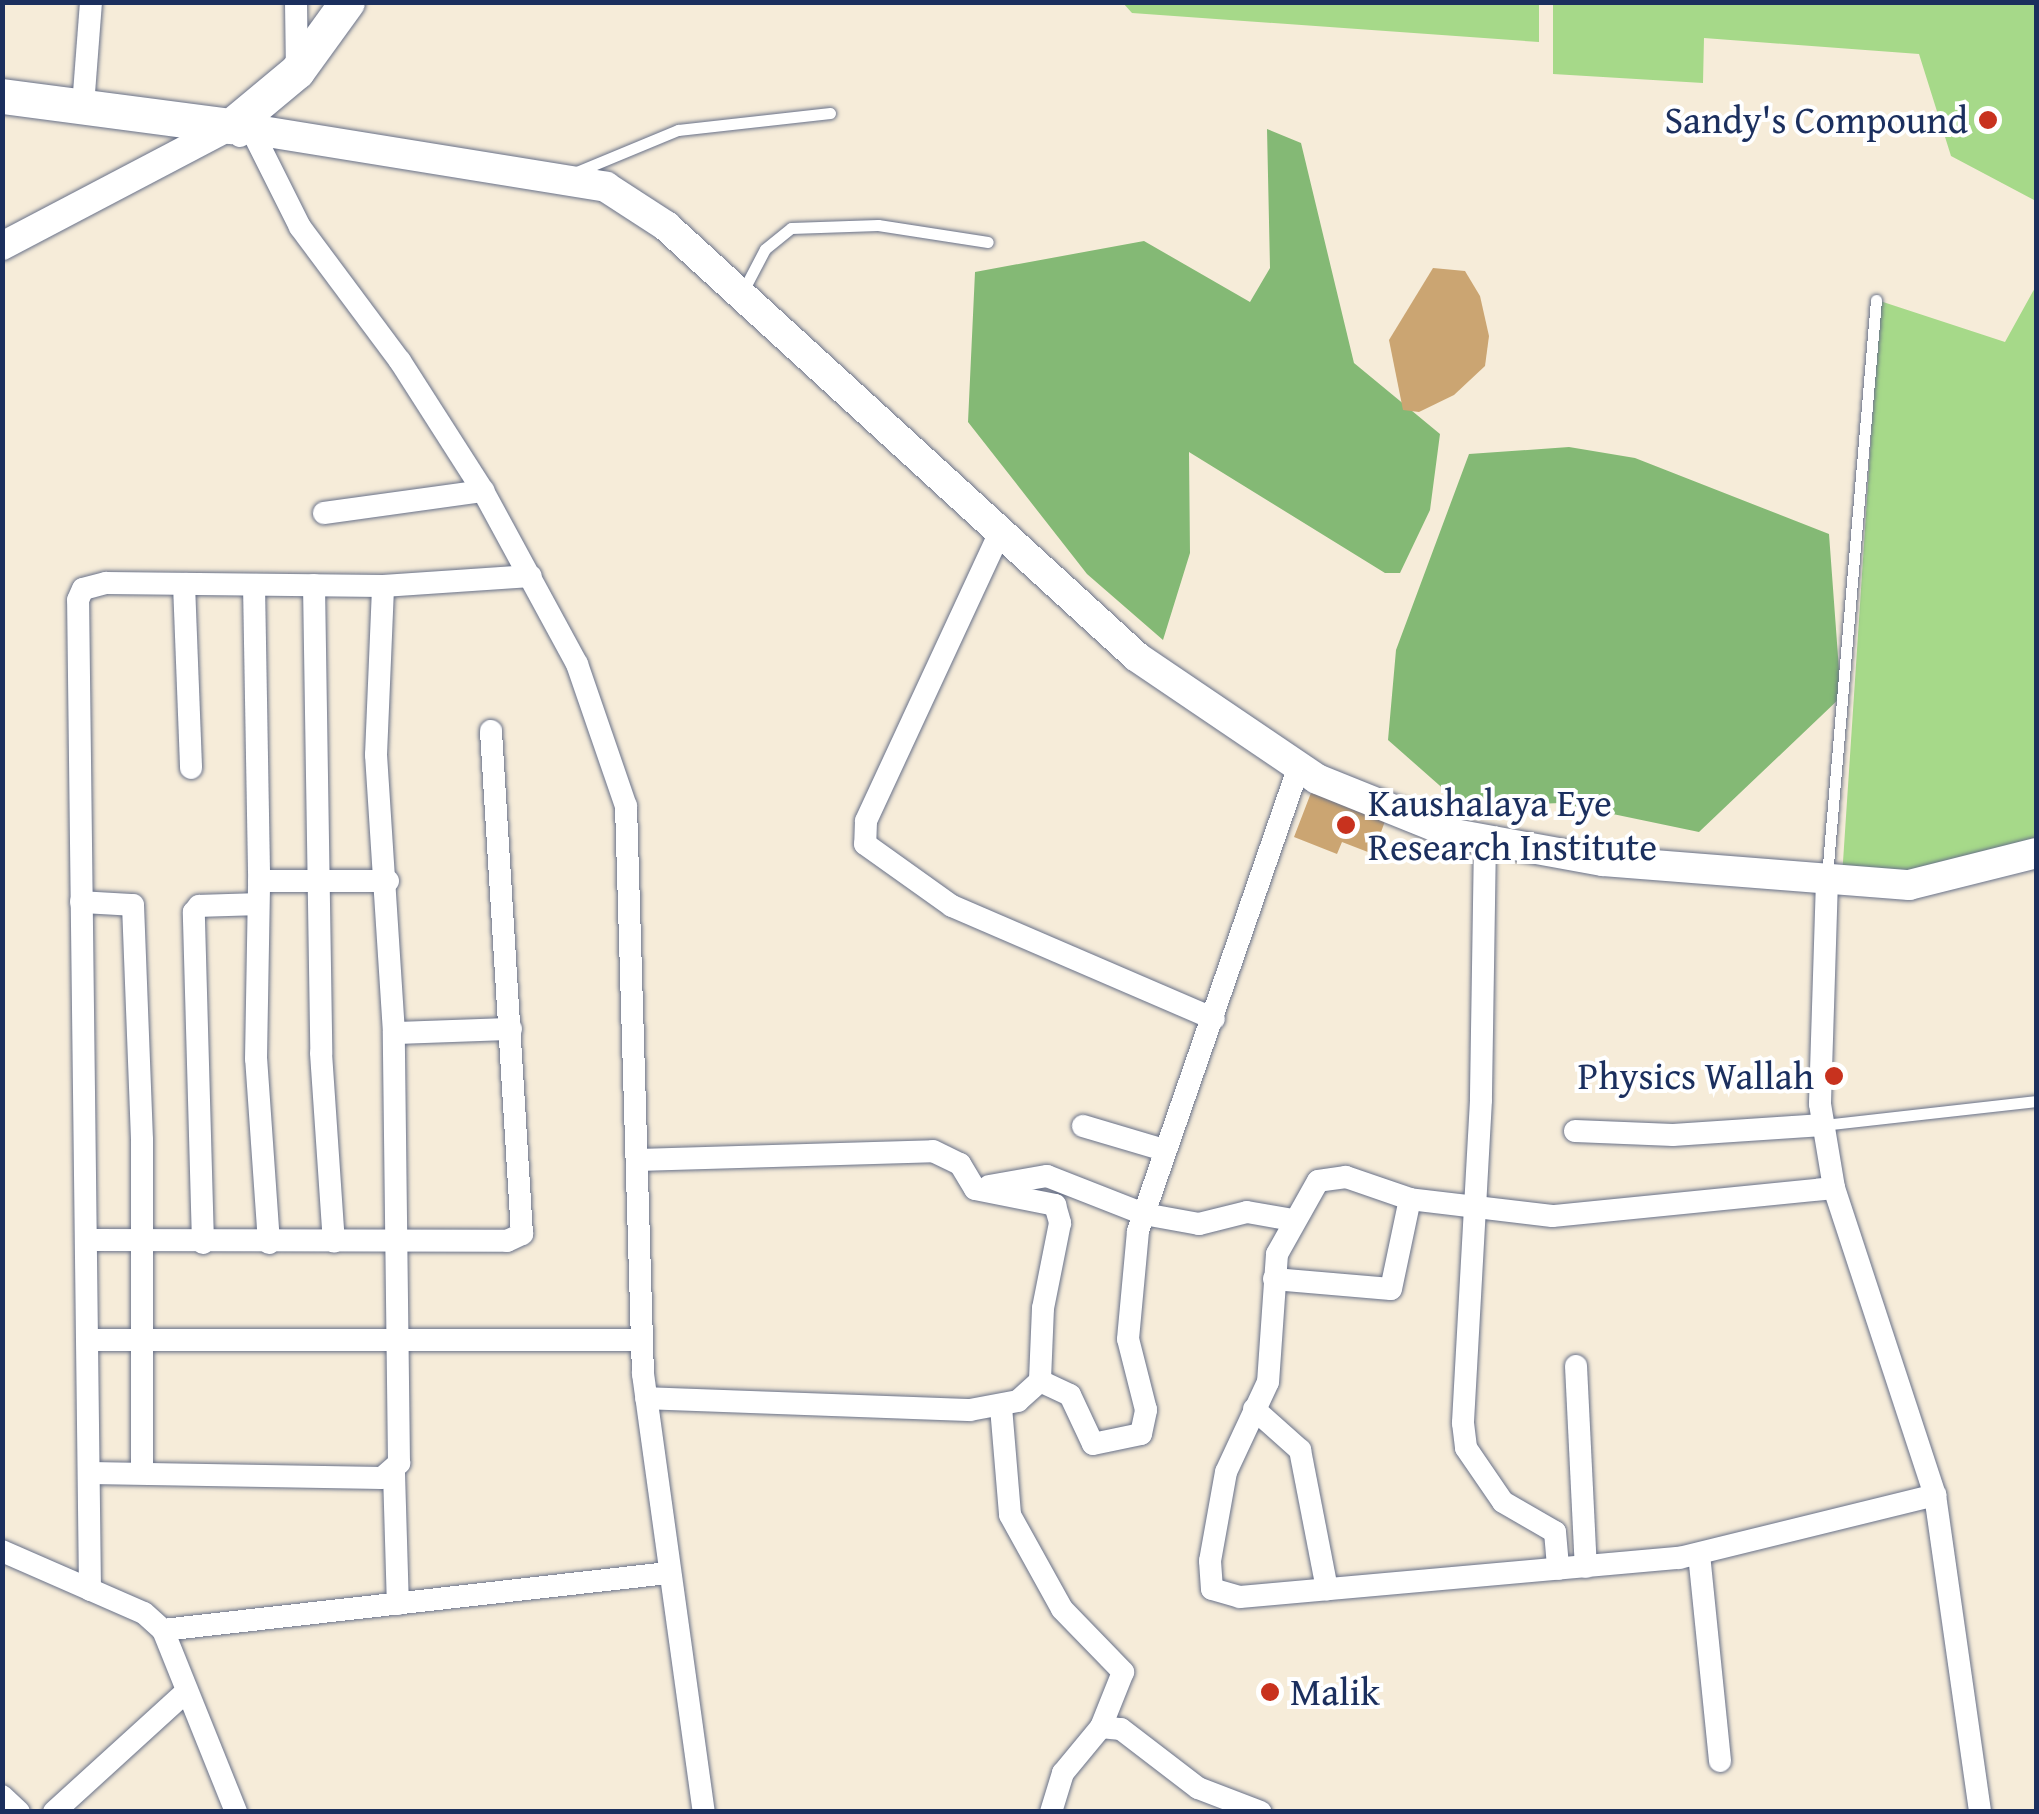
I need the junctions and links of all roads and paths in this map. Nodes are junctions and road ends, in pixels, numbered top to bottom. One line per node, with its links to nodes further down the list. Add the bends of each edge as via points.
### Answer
1 (91, 2): 6 (street)
2 (296, 2): 4 (street)
3 (347, 2): 4 (main road)
4 (297, 71): 8 (main road)
5 (2, 96): 6 (main road)
6 (83, 106): 8 (main road)
7 (830, 112): 9 (lane, via 678,130)
8 (241, 128): 9 (main road); 11 (street); 14 (street, via 300,227 400,361)
9 (566, 176): 12 (main road, via 606,187 666,226)
10 (988, 242): 12 (lane, via 878,225 792,228 765,249)
11 (2, 246)
12 (741, 294): 16 (main road)
13 (1876, 300): 27 (lane)
14 (483, 491): 15 (street); 17 (street)
15 (324, 513)
16 (1001, 530): 23 (main road, via 1137,657); 32 (street, via 902,735 866,820 865,844 952,906)
17 (531, 576): 21 (street); 40 (street, via 577,664 626,806)
18 (184, 584): 19 (street); 24 (street); 31 (street, via 93,584 78,600)
19 (254, 585): 20 (street); 30 (street)
20 (314, 585): 21 (street); 28 (street)
21 (383, 586): 29 (street, via 376,755)
22 (491, 731): 33 (street)
23 (1299, 767): 25 (main road, via 1454,834); 32 (street)
24 (191, 768)
25 (1485, 840): 27 (main road, via 1603,861); 44 (street)
26 (2036, 854): 27 (main road, via 1908,885)
27 (1826, 880): 36 (street, via 1818,1019)
28 (320, 881): 29 (street); 30 (street); 50 (street, via 321,1053)
29 (388, 881): 34 (street)
30 (258, 892): 51 (street, via 256,1059); 52 (street, via 194,912)
31 (81, 902): 48 (street); 49 (street, via 133,905)
32 (1214, 1019): 39 (street, via 1188,1102)
33 (512, 1029): 34 (street); 47 (street, via 522,1234 508,1241)
34 (394, 1033): 47 (street)
35 (2036, 1101): 36 (lane)
36 (1824, 1125): 38 (street, via 1659,1136); 42 (street)
37 (1083, 1126): 39 (street)
38 (1574, 1131)
39 (1164, 1150): 45 (street)
40 (638, 1160): 41 (street, via 932,1150 960,1164); 57 (street)
41 (975, 1188): 45 (street, via 1047,1176); 59 (street, via 1042,1200 1059,1213 1042,1308)
42 (1834, 1188): 44 (street, via 1581,1216); 66 (street)
43 (1410, 1199): 44 (street); 46 (street, via 1332,1176 1318,1181); 53 (street, via 1391,1289)
44 (1476, 1208): 70 (street, via 1466,1448 1503,1502 1555,1532)
45 (1144, 1214): 46 (street, via 1198,1224 1246,1212); 59 (street, via 1128,1339 1146,1410 1141,1434 1092,1444 1070,1396)
46 (1293, 1220): 53 (street)
47 (400, 1239): 50 (street); 54 (street)
48 (89, 1240): 49 (street); 55 (street)
49 (140, 1241): 52 (street); 56 (street)
50 (334, 1242): 51 (street)
51 (269, 1243): 52 (street)
52 (203, 1244)
53 (1274, 1279): 62 (street, via 1270,1366)
54 (398, 1339): 56 (street); 57 (street); 65 (street)
55 (90, 1340): 56 (street); 63 (street)
56 (142, 1340): 64 (street)
57 (642, 1340): 60 (street)
58 (1576, 1366): 69 (street)
59 (1040, 1381): 61 (street)
60 (646, 1398): 61 (street); 71 (street)
61 (1001, 1407): 77 (street, via 1010,1515 1062,1609 1122,1672)
62 (1254, 1409): 72 (street, via 1300,1450); 72 (street, via 1226,1472 1210,1561 1212,1589 1240,1597)
63 (90, 1472): 64 (street); 73 (street)
64 (142, 1472): 65 (street)
65 (394, 1473): 74 (street)
66 (1935, 1495): 68 (street); 86 (street)
67 (2, 1551): 73 (street)
68 (1699, 1554): 69 (street); 78 (street)
69 (1586, 1567): 70 (street)
70 (1558, 1569): 72 (street)
71 (668, 1573): 74 (street); 83 (street)
72 (1327, 1589)
73 (90, 1590): 75 (street)
74 (398, 1604): 75 (street)
75 (163, 1630): 76 (street)
76 (186, 1692): 81 (street); 82 (street)
77 (1101, 1727): 84 (street, via 1063,1773); 85 (street, via 1121,1729 1198,1788)
78 (1720, 1760)
79 (2, 1796): 80 (street)
80 (19, 1812)
81 (54, 1812)
82 (236, 1812)
83 (704, 1812)
84 (1051, 1812)
85 (1262, 1812)
86 (1980, 1812)

